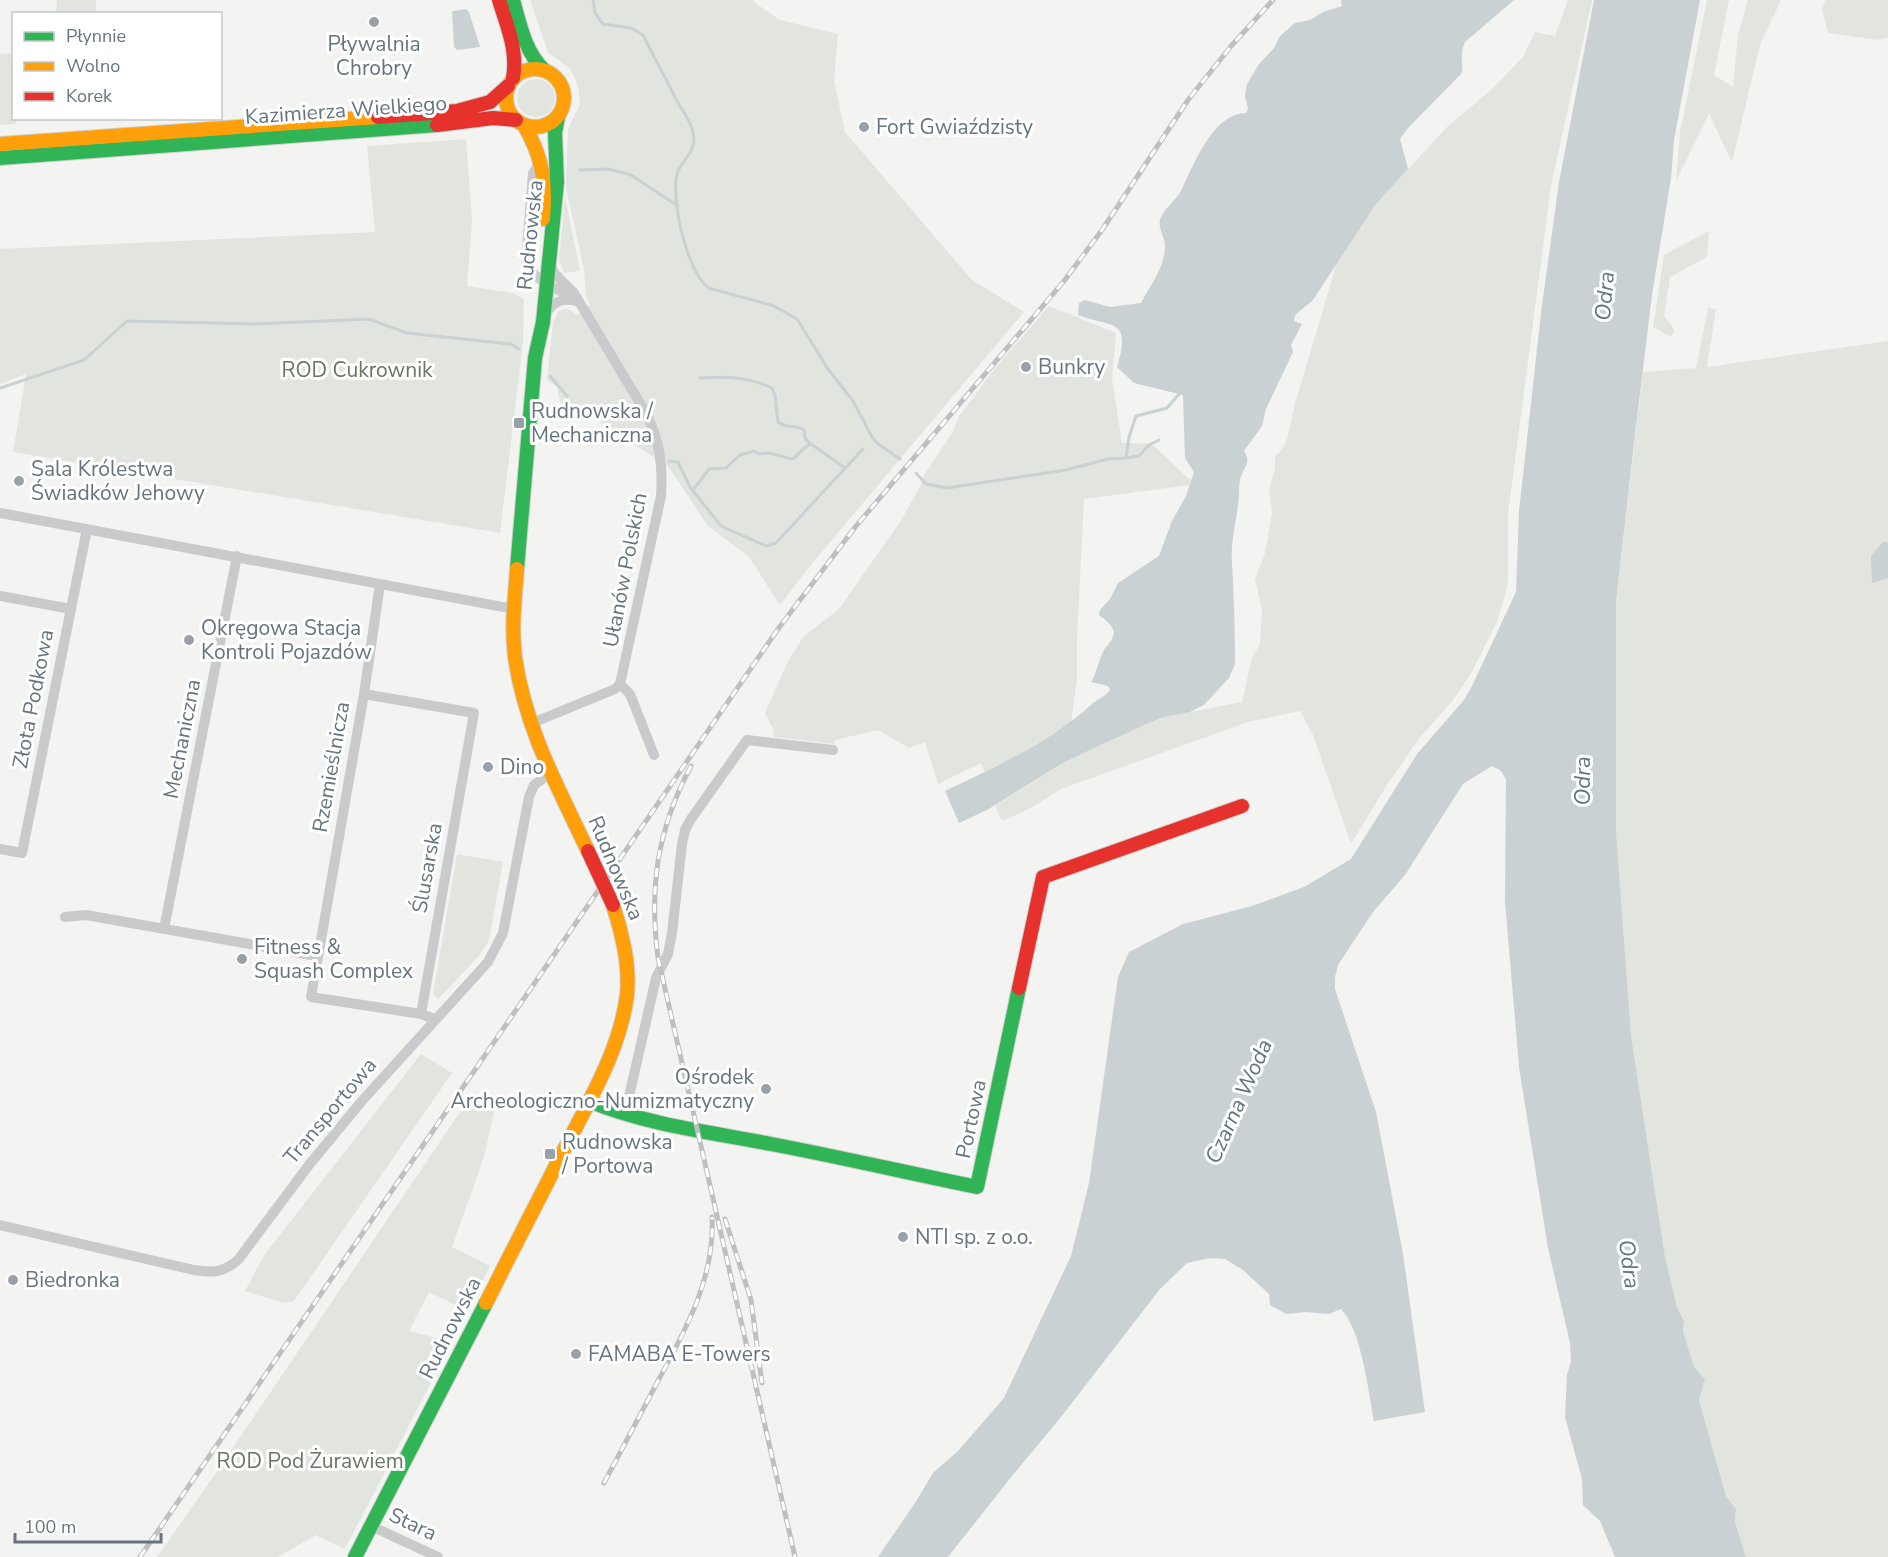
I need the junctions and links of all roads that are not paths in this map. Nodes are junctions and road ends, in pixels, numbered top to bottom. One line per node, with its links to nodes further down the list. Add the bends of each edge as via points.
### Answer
1 (499, 0): 4 (main road, via 515,51)
2 (513, 0): 3 (main road, via 531,53)
3 (544, 70): 4 (main road, via 527,69); 5 (main road, via 557,78 564,92)
4 (511, 82): 6 (main road, via 507,104); 7 (main road, Kazimierza Wielkiego, via 490,102 457,111)
5 (558, 117): 6 (main road, via 540,127); 9 (main road, Rudnowska, via 557,182)
6 (520, 122): 8 (main road, Kazimierza Wielkiego, via 493,118); 10 (main road, Rudnowska, via 542,160 545,179)
7 (0, 144)
8 (0, 158)
9 (549, 262): 10 (main road, Rudnowska); 11 (street, Ułanów Polskich)
10 (542, 279): 11 (street, Ułanów Polskich); 12 (main road, Rudnowska); 13 (main road, Rudnowska, via 534,317)
11 (580, 304): 12 (street, via 568,299 556,302); 21 (street, Ułanów Polskich, via 647,415 660,450 661,496)
12 (543, 322): 13 (main road, Rudnowska)
13 (536, 358): 20 (main road, Rudnowska)
14 (0, 515): 15 (street)
15 (87, 529): 16 (street); 19 (street, Złota Podkowa)
16 (237, 556): 17 (street); 30 (street, Mechaniczna)
17 (380, 584): 20 (street); 22 (street, Rzemieślnicza)
18 (0, 596): 19 (street)
19 (71, 609): 28 (street, Złota Podkowa, via 22,853)
20 (514, 609): 23 (main road, Rudnowska, via 516,655)
21 (620, 684): 23 (street); 25 (street, via 630,694)
22 (364, 694): 31 (street, Rzemieślnicza); 32 (street, Ślusarska, via 474,713)
23 (530, 724): 26 (main road, Rudnowska)
24 (833, 750): 35 (street, via 747,740 690,819 682,844 668,954 656,978)
25 (654, 755)
26 (551, 773): 33 (street, Transportowa, via 534,785 529,797 497,948); 34 (main road, Rudnowska, bridge, via 613,905 625,947 628,992 620,1033)
27 (1242, 806): 35 (main road, Portowa, via 1042,877 977,1187)
28 (0, 849)
29 (65, 917): 30 (street, via 86,915)
30 (164, 929): 31 (street)
31 (317, 956): 32 (street, Rzemieślnicza, via 311,997)
32 (421, 1014): 33 (street)
33 (435, 1019): 36 (street, Transportowa, via 324,1147 228,1269 194,1270)
34 (589, 1101): 35 (main road, Portowa); 37 (main road, Rudnowska)
35 (625, 1114)
36 (0, 1225)
37 (371, 1526): 38 (main road, Rudnowska); 39 (street, Stara)
38 (355, 1557)
39 (438, 1557)

